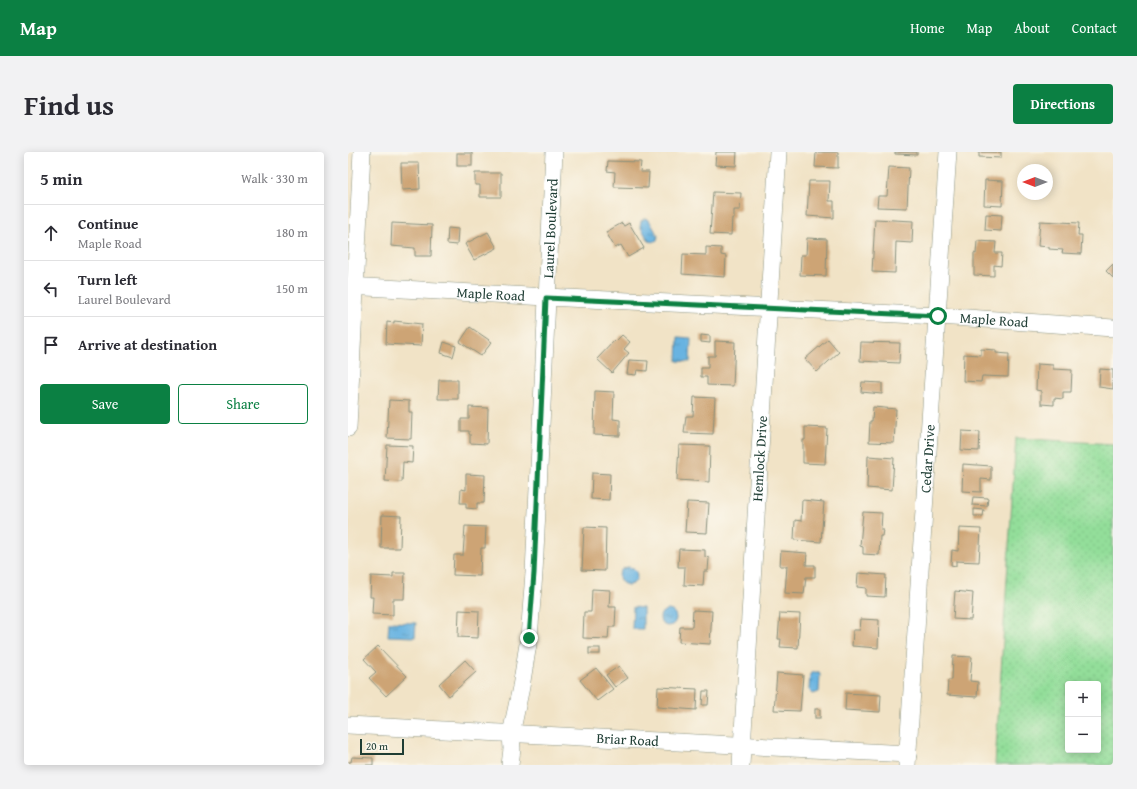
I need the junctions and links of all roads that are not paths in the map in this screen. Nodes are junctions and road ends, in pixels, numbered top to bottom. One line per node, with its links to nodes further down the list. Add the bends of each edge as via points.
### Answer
1 (362, 152): 5 (street)
2 (554, 152): 6 (street, Laurel Boulevard)
3 (778, 152): 7 (street, Hemlock Drive)
4 (948, 152): 8 (street, Cedar Drive)
5 (351, 286): 6 (street, Maple Road); 10 (street)
6 (546, 298): 7 (street, Maple Road); 12 (street, Laurel Boulevard, via 530,624)
7 (768, 308): 8 (street, Maple Road); 13 (street, Hemlock Drive)
8 (938, 316): 9 (street, Maple Road); 14 (street, Cedar Drive)
9 (1113, 328)
10 (348, 428)
11 (348, 725): 12 (street, Briar Road)
12 (511, 734): 13 (street, Briar Road); 15 (street, Laurel Boulevard); 16 (street, Laurel Boulevard)
13 (742, 746): 14 (street, Briar Road); 17 (street, Hemlock Drive)
14 (907, 759)
15 (498, 765)
16 (510, 765)
17 (740, 765)

